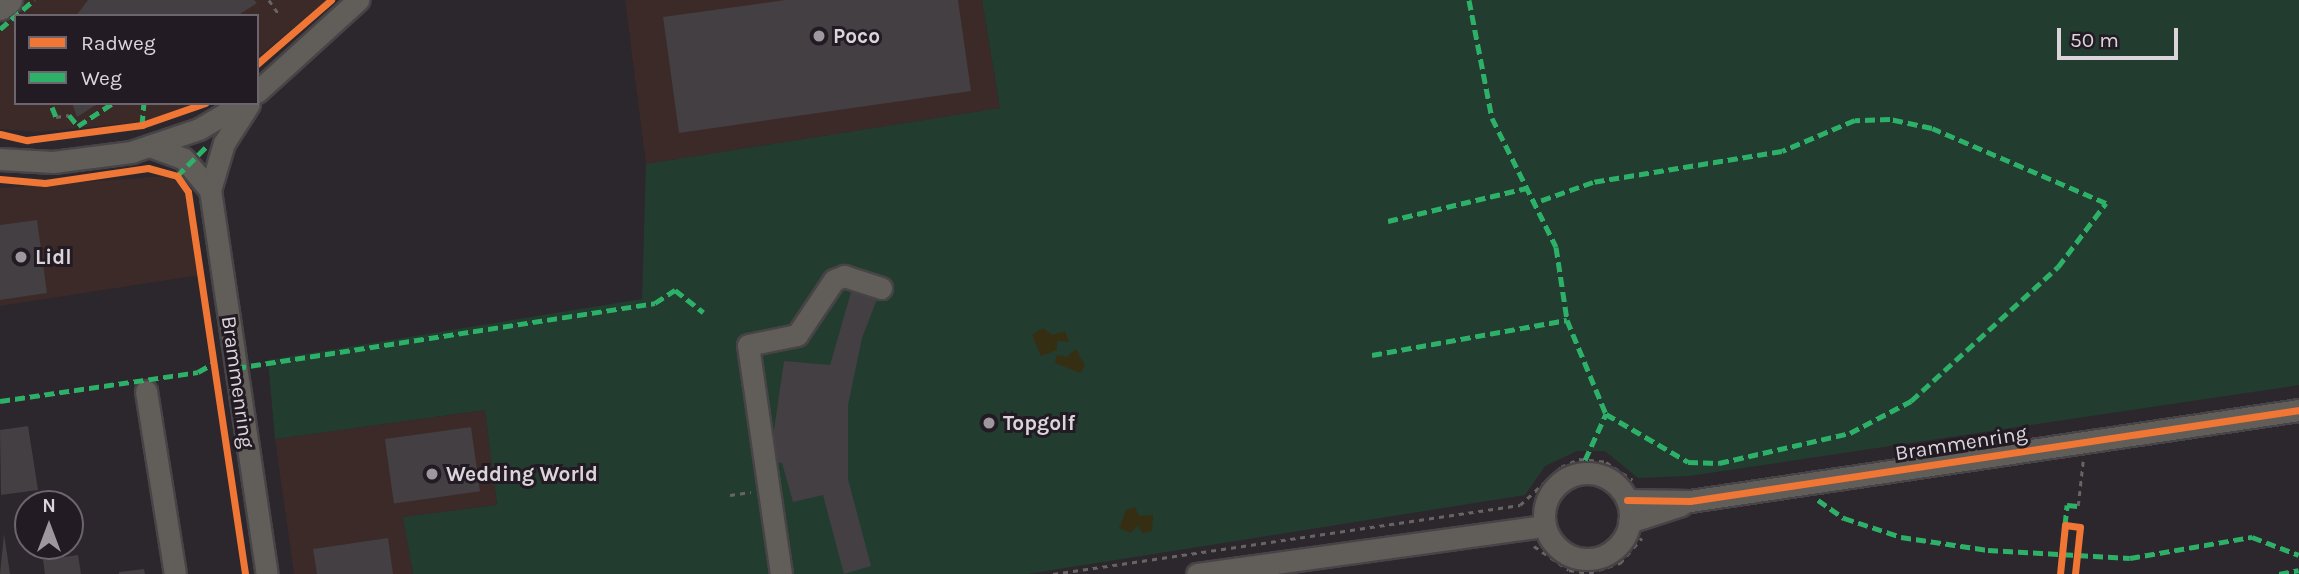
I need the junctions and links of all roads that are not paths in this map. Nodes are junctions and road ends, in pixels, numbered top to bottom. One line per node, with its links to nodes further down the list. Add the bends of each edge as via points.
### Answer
1 (8, 0): 3 (main road)
2 (358, 0): 4 (street)
3 (0, 6)
4 (259, 90)
5 (240, 105): 7 (street, via 199,129)
6 (248, 105): 9 (street, Brammenring, via 223,143)
7 (149, 146): 8 (street, via 63,161); 9 (street, via 184,159)
8 (0, 159)
9 (210, 190): 18 (street, Brammenring)
10 (881, 288): 19 (street, via 844,276 834,280 797,335 748,345)
11 (146, 391): 17 (street)
12 (2299, 410): 14 (street, Brammenring)
13 (1627, 500): 14 (street, Brammenring); 15 (street, via 1602,476 1567,478 1550,495); 16 (street)
14 (1690, 501): 16 (street, Brammenring)
15 (1545, 526): 16 (street, via 1557,548 1585,559 1613,550); 20 (street)
16 (1639, 526)
17 (176, 574)
18 (267, 574)
19 (781, 574)
20 (1197, 574)

